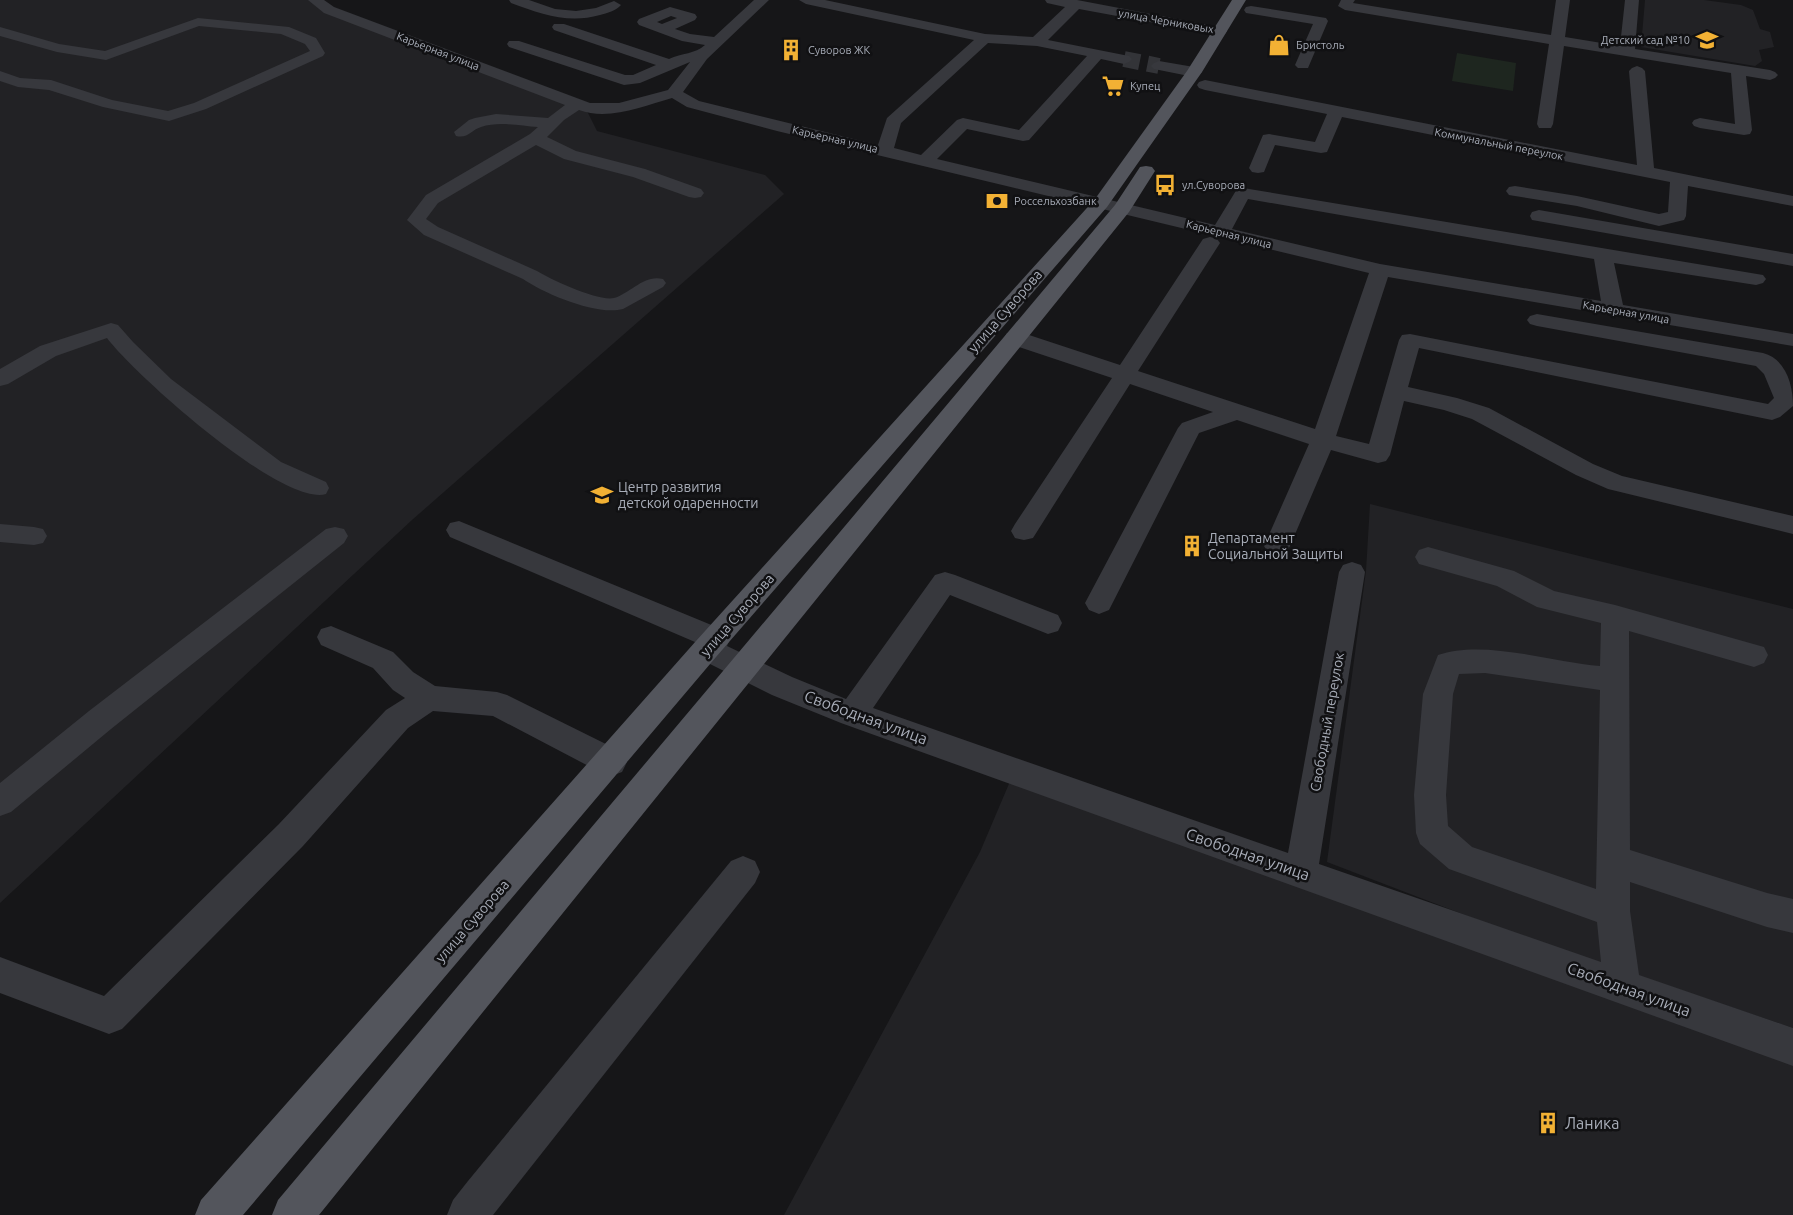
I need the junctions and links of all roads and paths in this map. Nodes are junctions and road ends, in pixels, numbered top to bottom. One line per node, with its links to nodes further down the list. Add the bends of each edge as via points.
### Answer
1 (315, 0): 14 (street, Карьерная улица)
2 (516, 0): 13 (street, via 570,17 586,16)
3 (762, 0): 27 (street)
4 (806, 0): 25 (street)
5 (1052, 0): 12 (street, улица Черниковых)
6 (1239, 0): 24 (main road, улица Суворова)
7 (1348, 0): 16 (street, via 1346,6)
8 (1546, 0): 10 (street)
9 (1632, 0): 30 (street)
10 (1563, 1): 26 (street)
11 (347, 3): 14 (street)
12 (1076, 4): 24 (street, улица Черниковых, via 1139,10); 28 (street)
13 (614, 5)
14 (330, 10): 17 (street); 48 (street, Карьерная улица)
15 (1251, 10): 18 (street)
16 (1374, 11): 18 (street, via 1370,20 1329,19); 26 (street)
17 (315, 17)
18 (1321, 22): 36 (street)
19 (299, 23): 22 (street)
20 (559, 27): 35 (street)
21 (663, 29): 27 (street, via 687,38)
22 (284, 30): 32 (street, via 198,22 106,56); 44 (street, via 311,41 318,53 200,106 170,116 109,104 51,85)
23 (0, 31): 32 (street)
24 (1220, 31): 41 (main road, улица Суворова)
25 (986, 38): 28 (street); 55 (street, via 893,121)
26 (1556, 40): 30 (street); 52 (street)
27 (717, 42): 33 (street)
28 (1037, 42): 31 (street)
29 (514, 44): 35 (street, via 624,80 635,80)
30 (1627, 52): 39 (street)
31 (1097, 54): 34 (street); 56 (street, via 1023,136 963,123)
32 (92, 55): 44 (street)
33 (702, 56): 35 (street, via 683,58); 46 (street)
34 (1124, 59)
35 (669, 64)
36 (1302, 65)
37 (1159, 66): 41 (street)
38 (1216, 69): 45 (main road)
39 (1738, 70): 43 (street); 51 (street, via 1744,130)
40 (1637, 71): 60 (street)
41 (1194, 72): 66 (main road, улица Суворова)
42 (0, 76): 44 (street)
43 (1770, 76)
44 (36, 84)
45 (1205, 85): 47 (main road); 49 (street, Коммунальный переулок)
46 (674, 93): 48 (street, Карьерная улица, via 620,108 588,108); 55 (street, Карьерная улица, via 693,104)
47 (1194, 101)
48 (578, 104): 50 (street)
49 (1336, 112): 58 (street, via 1321,148 1269,138); 59 (street, Коммунальный переулок)
50 (552, 123): 53 (street, via 496,119 475,123); 54 (street)
51 (1700, 123)
52 (1545, 124)
53 (462, 132)
54 (536, 138): 63 (street, via 570,155 639,173); 73 (street, via 432,199 416,220 431,231 530,275 545,285 598,303 616,305)
55 (885, 151): 56 (street, Карьерная улица)
56 (926, 160): 66 (street, Карьерная улица)
57 (1153, 162): 66 (main road, улица Суворова)
58 (1258, 168)
59 (1577, 171): 60 (street, Коммунальный переулок); 64 (street)
60 (1646, 172): 61 (street, Коммунальный переулок)
61 (1679, 179): 64 (street, via 1677,216 1659,220); 65 (street, Коммунальный переулок)
62 (1515, 191): 64 (street)
63 (695, 193)
64 (1577, 201)
65 (1793, 201)
66 (1112, 205): 68 (street, Карьерная улица); 77 (main road, улица Суворова); 99 (main road, улица Суворова)
67 (1539, 216): 70 (street)
68 (1215, 238): 69 (street, via 1243,193); 71 (street, Карьерная улица); 80 (street)
69 (1603, 256): 72 (street); 74 (street)
70 (1793, 260)
71 (1380, 270): 74 (street, Карьерная улица); 84 (street)
72 (1756, 279)
73 (656, 283)
74 (1613, 309): 76 (street, Карьерная улица)
75 (1537, 320): 79 (street)
76 (1755, 334): 78 (street, Карьерная улица); 79 (street)
77 (1016, 338): 80 (street); 101 (main road, улица Суворова)
78 (1793, 340)
79 (1763, 360): 82 (street, via 1774,371 1786,400 1772,412 1410,340)
80 (1125, 374): 83 (street); 88 (street)
81 (0, 379): 85 (street, via 48,351 111,328 163,384 200,413 272,468)
82 (1395, 392): 84 (street, via 1378,455); 86 (street, via 1490,417 1591,474 1617,483)
83 (1236, 412): 84 (street); 95 (street, via 1190,428)
84 (1323, 440): 92 (street)
85 (317, 488)
86 (1793, 525)
87 (459, 530): 99 (street, Свободная улица)
88 (1024, 531)
89 (0, 533): 90 (street)
90 (34, 536)
91 (335, 536): 106 (street)
92 (1277, 546)
93 (1428, 557): 96 (street, via 1505,578 1547,600)
94 (1352, 572): 109 (street, Свободный переулок)
95 (1099, 603)
96 (1614, 616): 100 (street); 102 (street)
97 (1048, 623): 104 (street, via 945,582)
98 (330, 638): 103 (street, via 383,660 402,680)
99 (711, 644): 101 (street, Свободная улица); 105 (main road, улица Суворова)
100 (1754, 655)
101 (745, 668): 104 (street, Свободная улица); 116 (main road, улица Суворова)
102 (1615, 679): 107 (street); 110 (street, via 1485,661 1448,664 1438,694 1430,795 1432,833 1461,858)
103 (430, 698): 105 (street, via 497,704); 112 (street, via 397,719 291,835 109,1016)
104 (852, 714): 109 (street, Свободная улица)
105 (611, 762): 115 (main road, улица Суворова)
106 (0, 802)
107 (1614, 861): 110 (street); 111 (street)
108 (743, 872): 117 (street)
109 (1302, 872): 113 (street, Свободная улица)
110 (1613, 911): 113 (street)
111 (1793, 916)
112 (0, 975)
113 (1622, 986): 114 (street, Свободная улица)
114 (1793, 1047)
115 (216, 1215)
116 (293, 1215)
117 (468, 1215)

